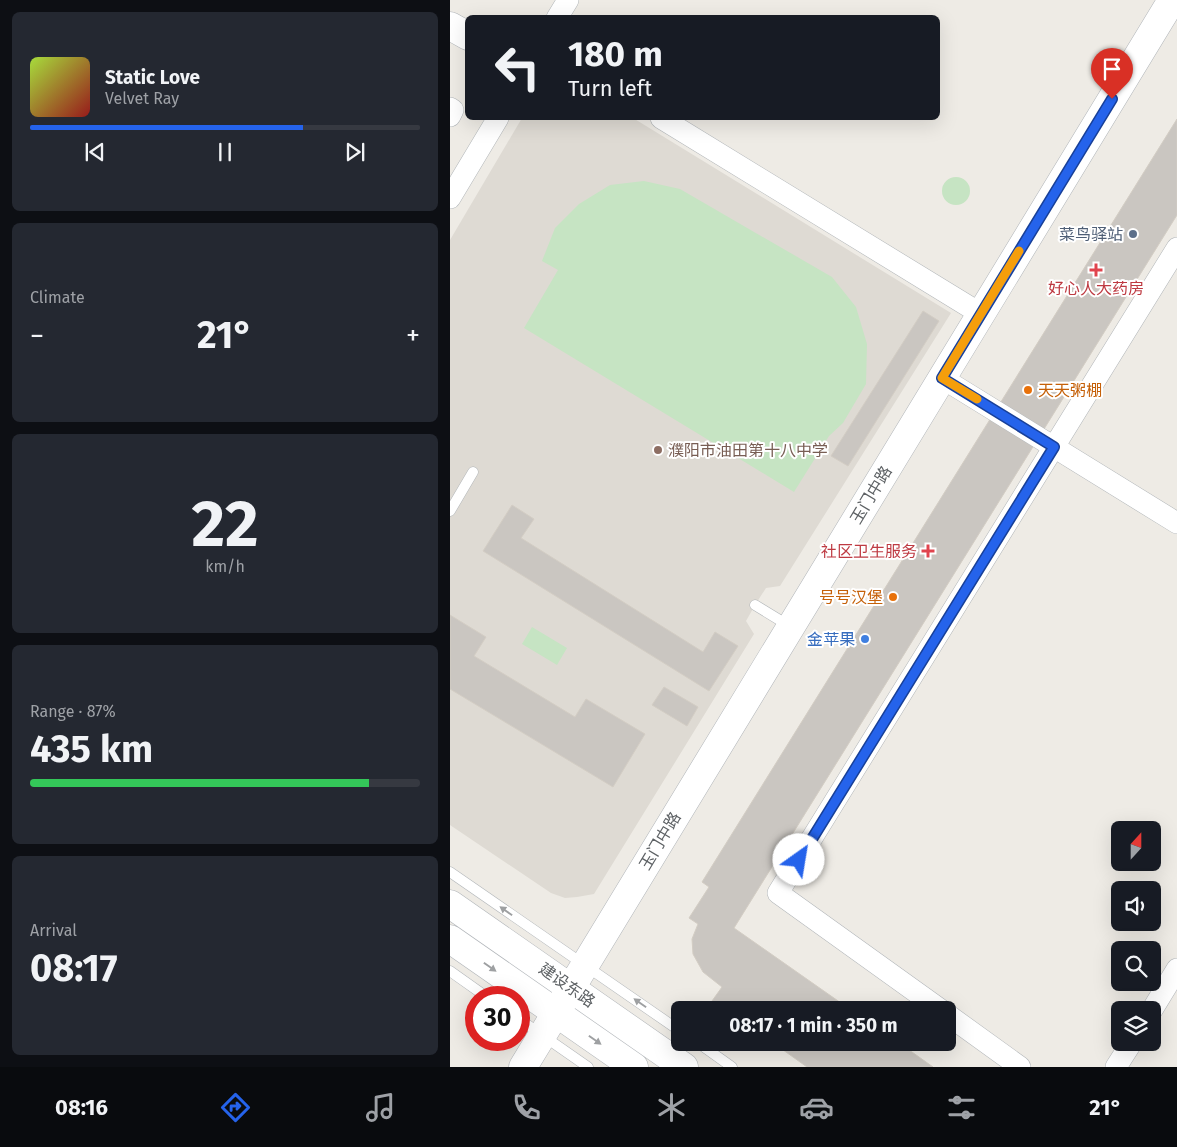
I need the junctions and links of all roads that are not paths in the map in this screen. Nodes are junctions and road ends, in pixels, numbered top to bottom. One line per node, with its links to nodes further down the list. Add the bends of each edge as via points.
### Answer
1 (568, 0): 4 (street)
2 (1172, 0): 3 (street); 13 (street, 玉门中路)
3 (1177, 3)
4 (560, 15)
5 (450, 26): 6 (street)
6 (465, 34)
7 (450, 108): 8 (street, via 453,110)
8 (450, 116)
9 (497, 120): 11 (street)
10 (664, 120): 13 (street)
11 (450, 198)
12 (1177, 248): 15 (street)
13 (981, 314): 14 (street, 玉门中路)
14 (942, 378): 15 (street); 20 (street, 玉门中路)
15 (1054, 447): 18 (street); 29 (street, via 778,892)
16 (473, 472): 17 (lane)
17 (450, 511)
18 (1177, 523)
19 (755, 605): 20 (lane)
20 (791, 627): 24 (street, 玉门中路)
21 (450, 872): 24 (lane, one-way to 21)
22 (450, 904): 28 (street, 建设东路)
23 (450, 939): 33 (street, 建设东路, one-way to 33)
24 (585, 965): 28 (street, 玉门中路); 34 (lane, one-way to 24)
25 (1177, 969): 30 (street)
26 (450, 971): 27 (lane)
27 (471, 986)
28 (571, 988): 33 (street, 玉门中路); 40 (street, 建设东路)
29 (929, 1001)
30 (1157, 1001)
31 (530, 1021): 33 (lane)
32 (956, 1021): 42 (street)
33 (549, 1024): 37 (street, 玉门中路); 38 (lane); 39 (street, 建设东路, one-way to 39)
34 (671, 1025)
35 (710, 1051): 41 (lane)
36 (1126, 1051): 43 (street)
37 (523, 1067)
38 (588, 1067)
39 (634, 1067)
40 (684, 1067)
41 (732, 1067)
42 (1020, 1067)
43 (1116, 1067)

